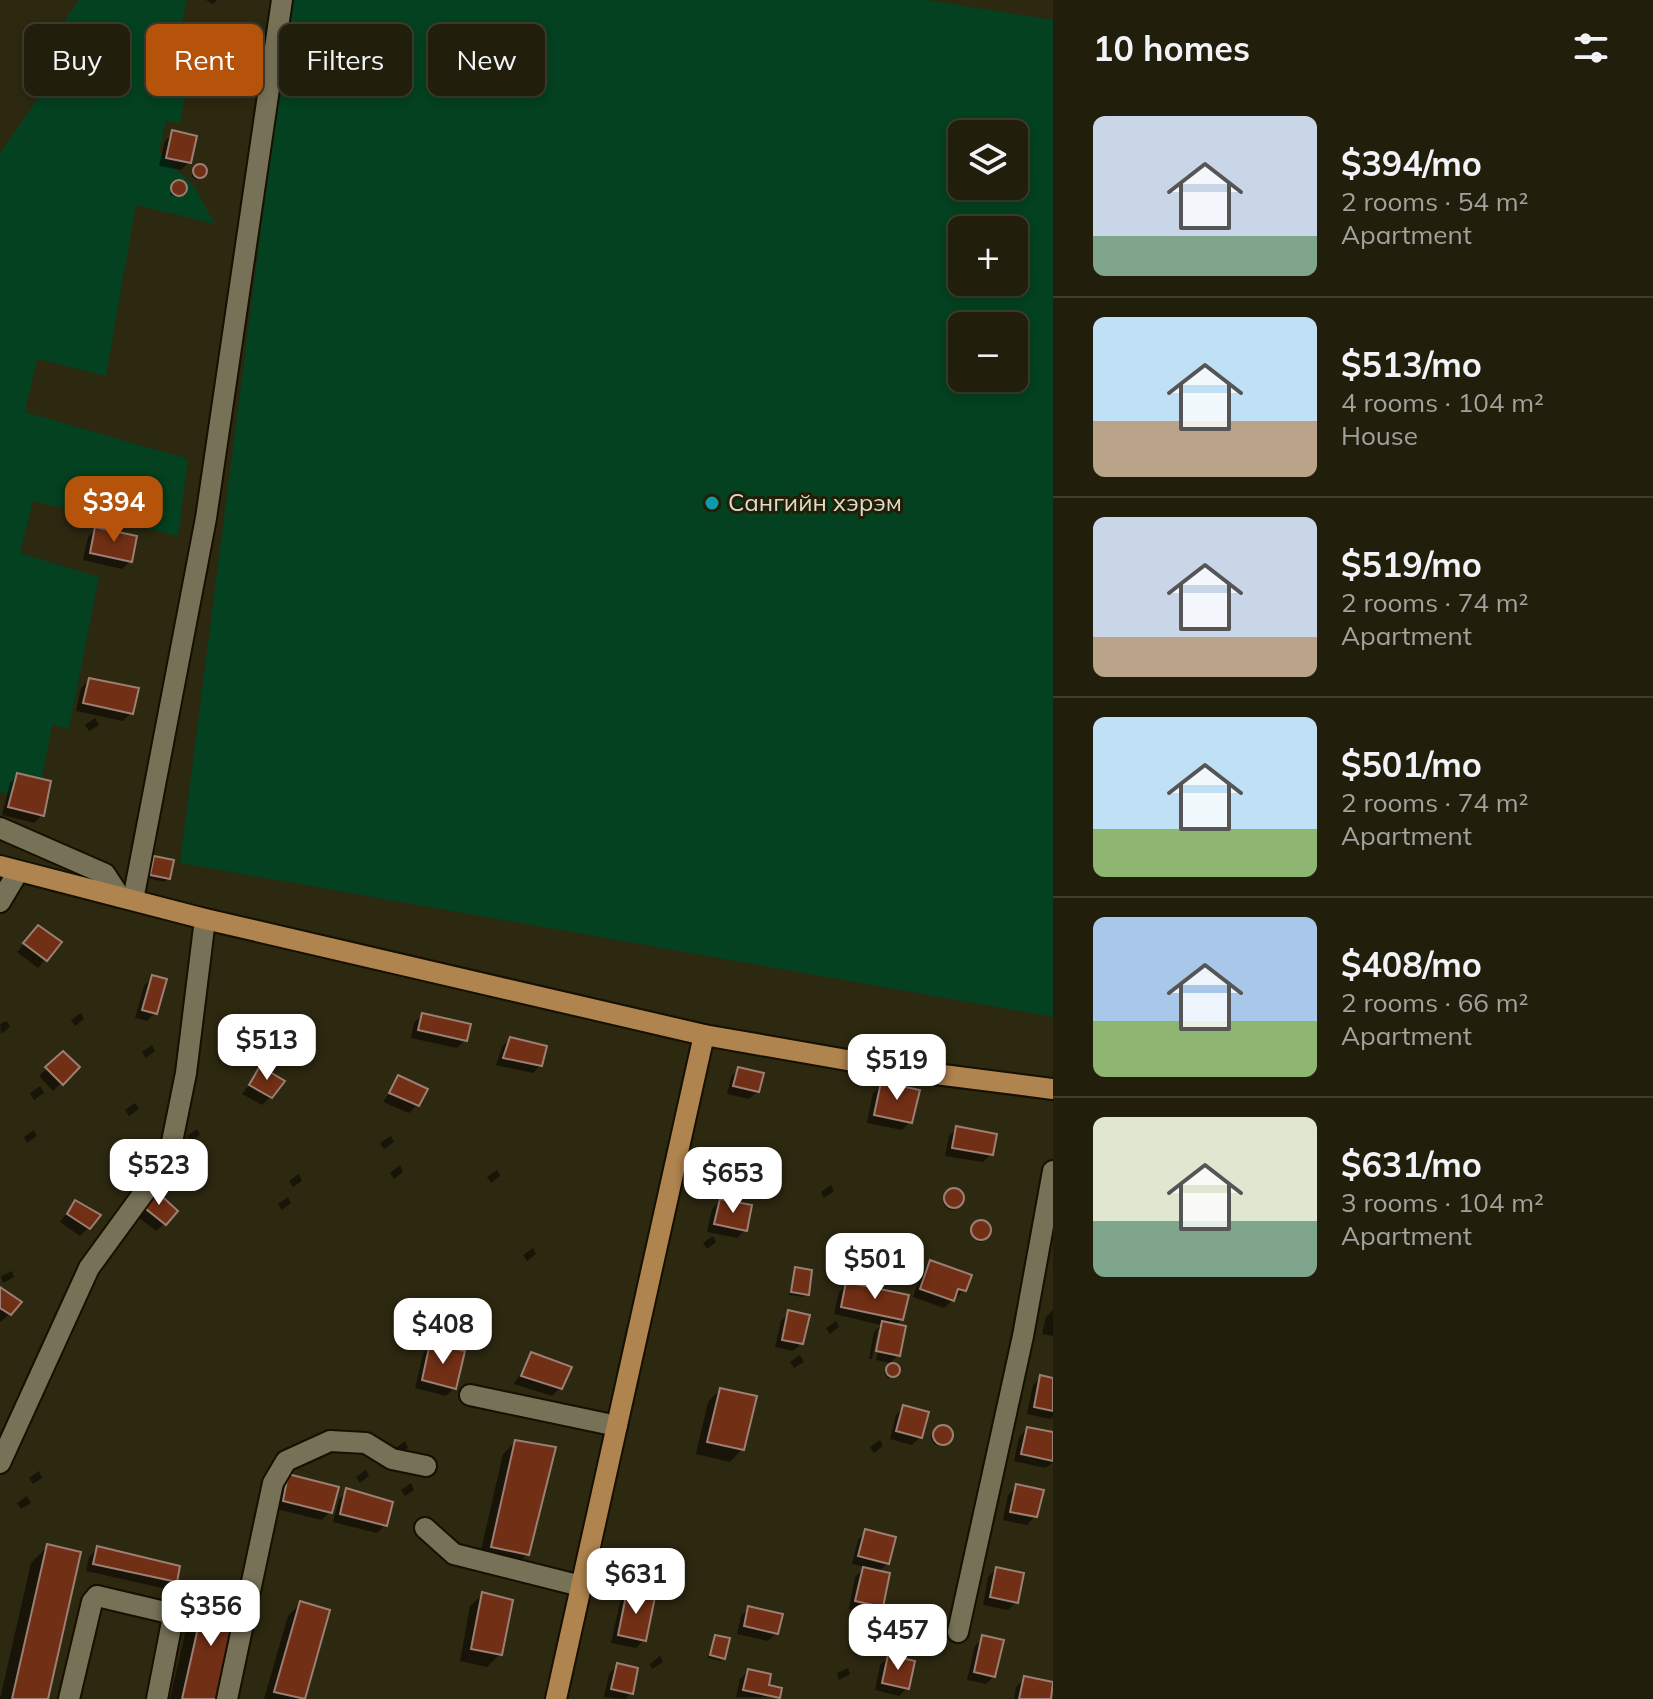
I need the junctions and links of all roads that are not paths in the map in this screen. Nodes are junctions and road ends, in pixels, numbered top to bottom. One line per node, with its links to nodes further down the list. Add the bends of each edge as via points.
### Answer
1 (282, 0): 4 (street, via 206,518)
2 (0, 828): 4 (street, via 105,874)
3 (9, 869): 4 (main road); 5 (street)
4 (126, 899): 6 (main road)
5 (0, 902)
6 (205, 919): 7 (main road); 12 (street, via 172,1142 148,1187 89,1268)
7 (704, 1035): 8 (main road, via 904,1070); 11 (main road)
8 (1053, 1089)
9 (1053, 1171): 16 (street)
10 (470, 1395): 11 (street)
11 (617, 1426): 15 (main road)
12 (0, 1463)
13 (426, 1466): 19 (street, via 392,1459 366,1443 330,1441 286,1461 273,1483)
14 (425, 1528): 15 (street, via 454,1554)
15 (581, 1586): 20 (main road)
16 (958, 1632)
17 (69, 1699): 18 (street, via 97,1596 169,1613 172,1622)
18 (157, 1699)
19 (227, 1699)
20 (556, 1699)

